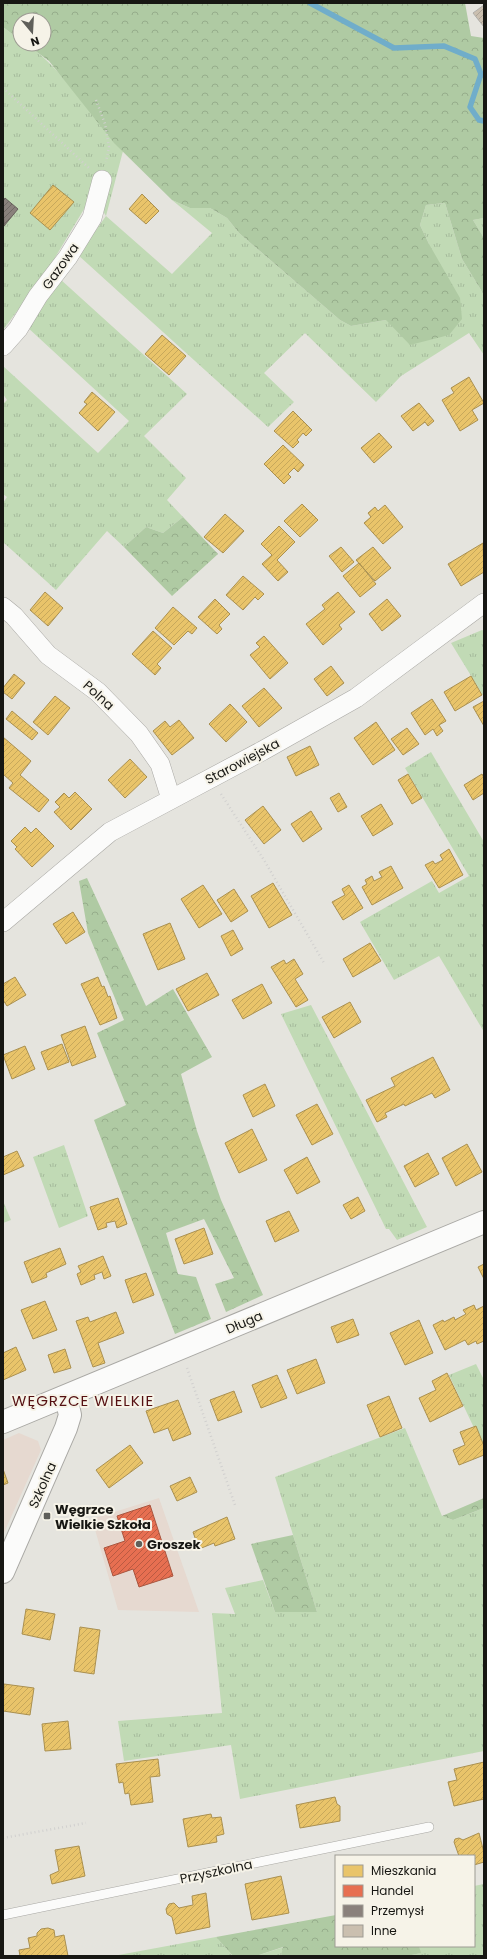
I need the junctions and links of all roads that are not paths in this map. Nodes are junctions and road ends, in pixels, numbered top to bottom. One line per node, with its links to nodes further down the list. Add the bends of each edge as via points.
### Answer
1 (102, 180): 2 (street, Gazowa, via 92,218 18,329)
2 (3, 346)
3 (484, 603): 5 (street, Starowiejska, via 356,698)
4 (3, 607): 5 (street, Polna, via 48,655 98,692 139,734 160,764)
5 (172, 799): 6 (street, Starowiejska, via 110,832)
6 (3, 922)
7 (484, 1222): 8 (street, Długa)
8 (66, 1396): 9 (street, Długa); 10 (street, Szkolna, via 70,1415 66,1428)
9 (3, 1422)
10 (3, 1572)
11 (429, 1827): 12 (lane, Przyszkolna)
12 (3, 1914)

